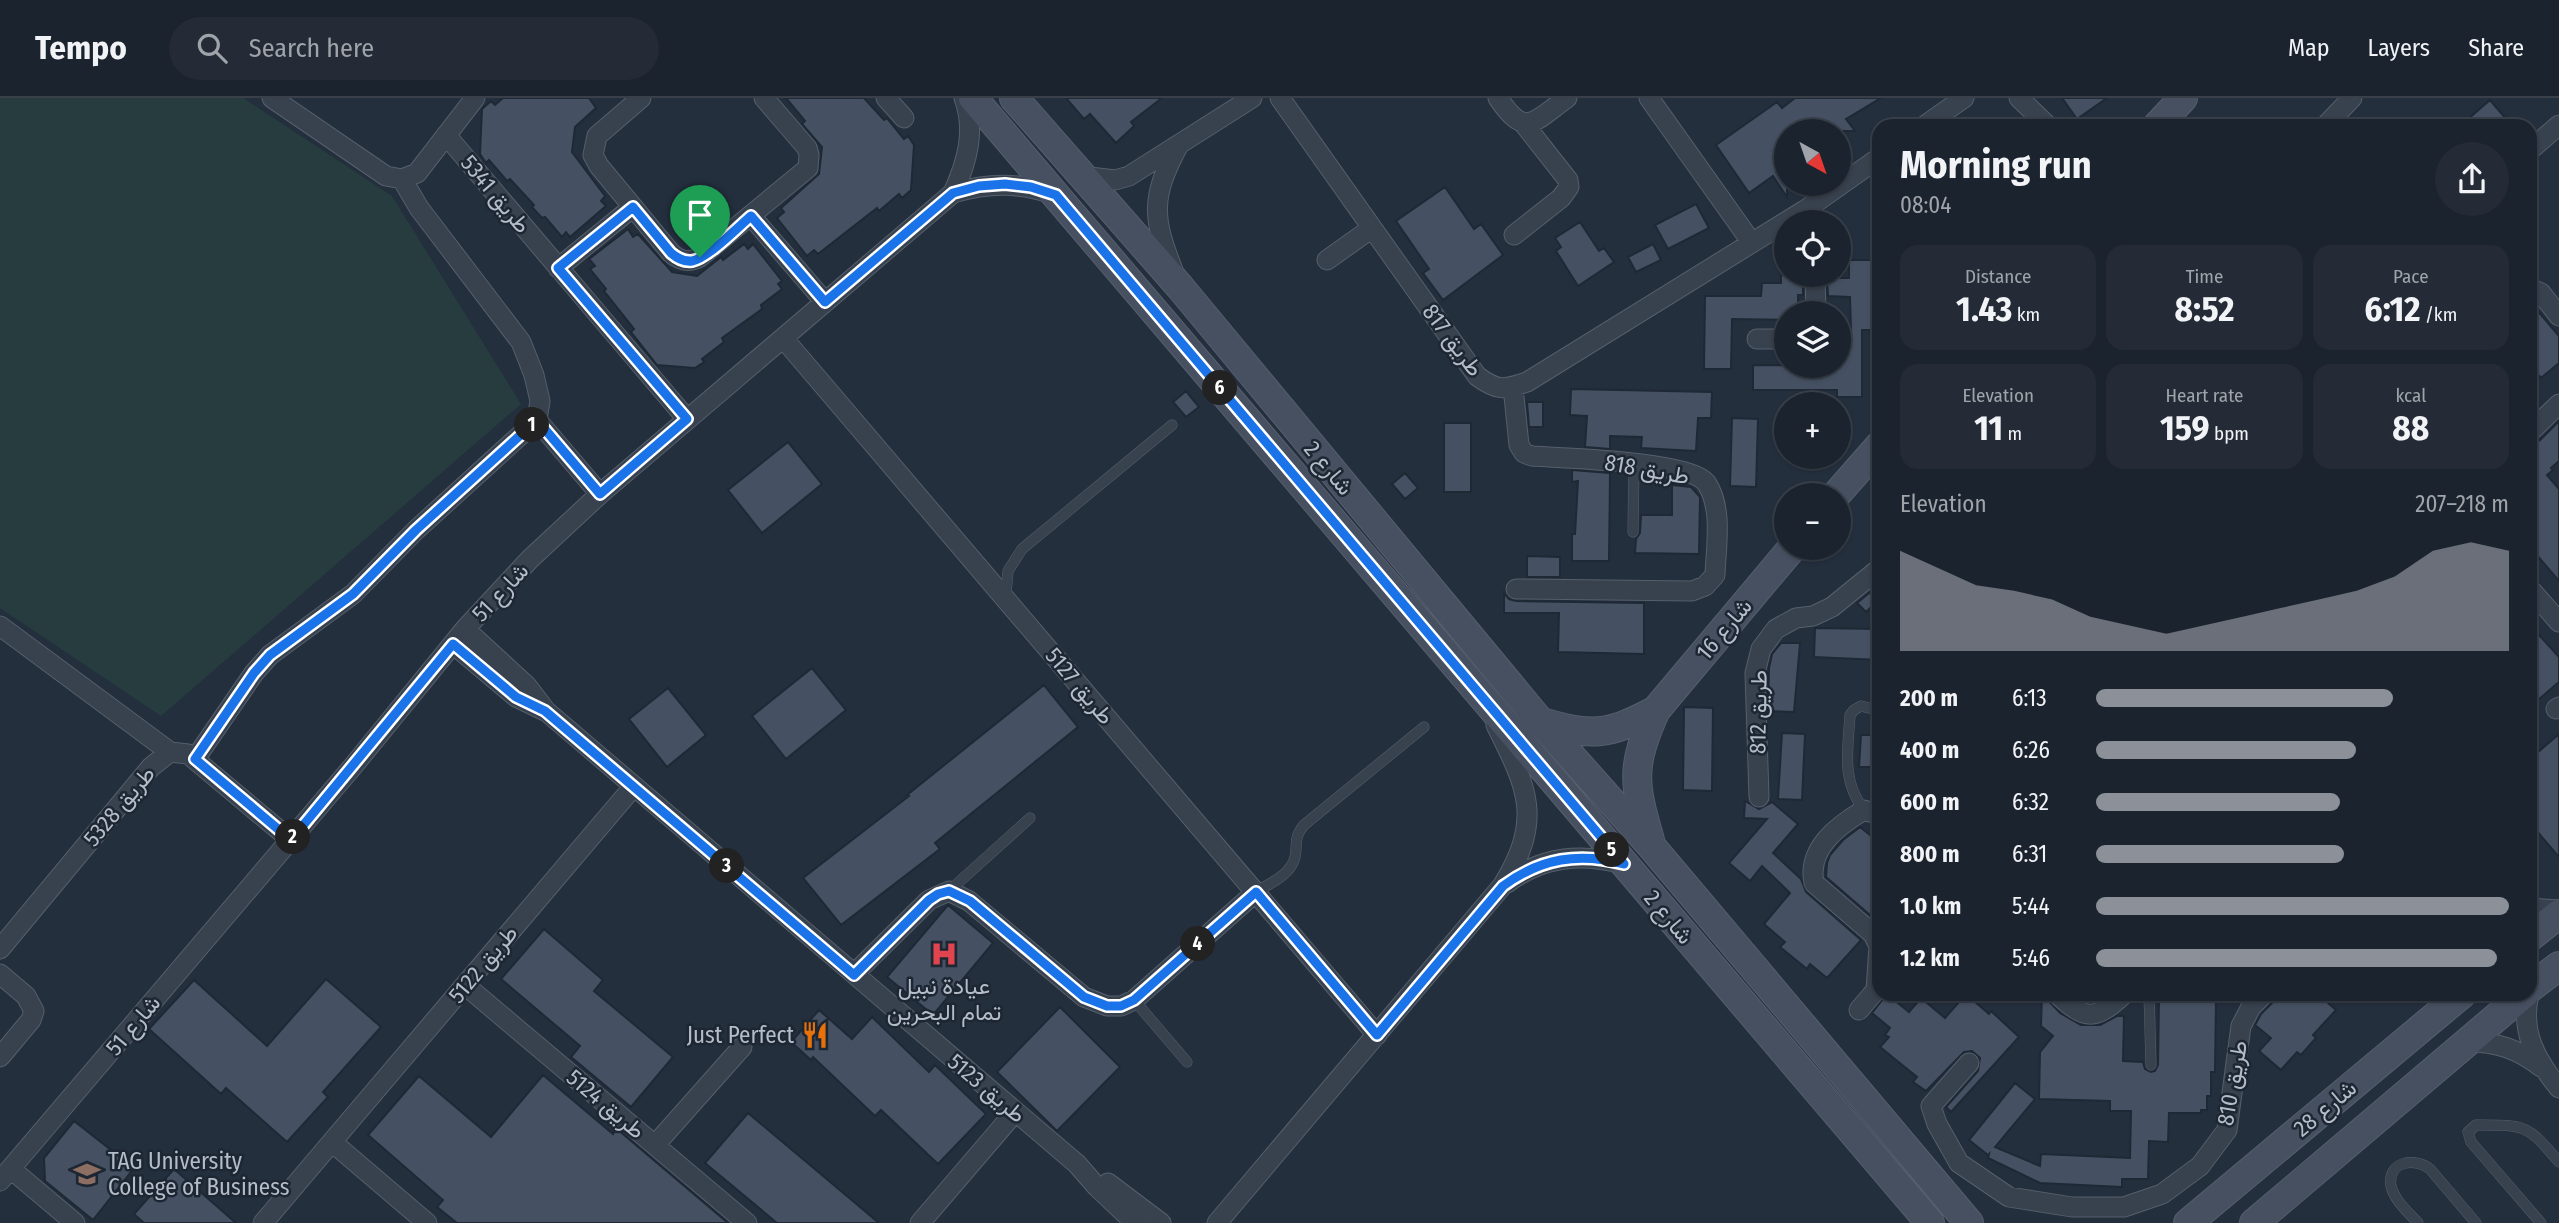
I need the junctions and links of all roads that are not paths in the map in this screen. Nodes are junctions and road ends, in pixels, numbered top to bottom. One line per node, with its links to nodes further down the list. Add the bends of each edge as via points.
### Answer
1 (272, 98): 28 (street, via 386,176)
2 (475, 98): 23 (street)
3 (641, 98): 31 (street, via 597,136 593,148 595,161)
4 (764, 98): 33 (street, via 807,149 809,161 804,173)
5 (886, 98): 17 (street)
6 (964, 98): 29 (street, شارع 51, via 970,137 965,166)
7 (973, 98): 30 (main road, شارع 2)
8 (1014, 98): 27 (main road, شارع 2)
9 (1252, 98): 25 (street)
10 (1280, 98): 34 (street, طريق 817)
11 (1498, 98): 21 (street, via 1515,120)
12 (1567, 98): 21 (street)
13 (1650, 98): 37 (street)
14 (1964, 98): 18 (street)
15 (2019, 98): 19 (street)
16 (2352, 98): 20 (street)
17 (904, 118)
18 (1934, 119)
19 (2041, 119)
20 (2332, 119)
21 (1524, 124): 36 (street, via 1569,187)
22 (2559, 125): 24 (street)
23 (446, 135): 28 (street, طريق 5341, via 417,173); 39 (street, طريق 5341)
24 (2537, 144)
25 (1178, 146): 27 (street, via 1129,176 1115,180); 40 (street, via 1160,186 1157,208 1161,239)
26 (1872, 163): 32 (street, طريق 817)
27 (1081, 176): 40 (main road, شارع 2)
28 (402, 179): 50 (street, via 520,342 540,401)
29 (953, 193): 30 (street, شارع 51, via 1005,184); 42 (street, شارع 51)
30 (1056, 195): 66 (main road, شارع 2)
31 (633, 207): 33 (street, via 671,253 689,261); 39 (street)
32 (1814, 210)
33 (751, 216): 42 (street)
34 (1372, 228): 38 (street); 47 (street, طريق 817, via 1477,376 1492,388)
35 (1774, 232): 37 (street, طريق 817)
36 (1514, 235)
37 (1752, 243): 47 (street, طريق 817)
38 (1327, 260)
39 (558, 268): 49 (street, طريق 5341)
40 (1180, 287): 69 (main road, شارع 2)
41 (2537, 291): 43 (street)
42 (825, 302): 44 (street, شارع 51)
43 (2559, 316)
44 (783, 338): 49 (street, شارع 51); 62 (street, طريق 5127)
45 (1774, 339): 46 (street)
46 (1757, 340)
47 (1513, 387): 54 (street, طريق 818, via 1519,445 1524,453)
48 (2559, 404): 52 (street)
49 (687, 419): 56 (street, شارع 51)
50 (537, 420): 56 (street); 72 (street, via 353,594 270,655)
51 (1172, 425): 62 (lane, via 1016,556 1006,582)
52 (2537, 425)
53 (1872, 462): 55 (main road)
54 (1634, 463): 57 (lane); 60 (street, طريق 818, via 1689,473 1705,481 1716,515 1715,575 1705,586 1692,591)
55 (1849, 483)
56 (600, 494): 65 (street, شارع 51, via 530,559)
57 (1633, 532)
58 (1782, 560): 68 (main road, شارع 16)
59 (1872, 575): 74 (street, طريق 812, via 1832,607 1776,629 1761,649 1755,673)
60 (1516, 589)
61 (2537, 597): 63 (street)
62 (1008, 602): 82 (street, طريق 5127)
63 (2559, 622)
64 (0, 626): 71 (street)
65 (459, 637): 73 (street, طريق 5123, via 516,697 545,711); 77 (street, شارع 51)
66 (1483, 699): 79 (main road, شارع 2); 80 (street, via 1526,795 1524,844)
67 (1872, 708): 75 (lane, via 1861,706 1850,715 1847,774 1850,786)
68 (1656, 710): 69 (main road, شارع 16, via 1625,727 1598,733); 78 (main road, شارع 16, via 1635,771)
69 (1539, 720): 78 (main road, شارع 2)
70 (1424, 727): 82 (lane, via 1304,825 1295,836 1296,855 1288,871)
71 (170, 752): 72 (street, طريق 5328); 87 (street, طريق 5328, via 151,767)
72 (195, 759): 77 (street, طريق 5328)
73 (634, 786): 90 (street, طريق 5123); 92 (street, طريق 5122)
74 (1759, 797)
75 (1872, 812): 86 (street, via 1842,824 1816,852 1812,872 1814,883)
76 (1030, 818): 81 (lane)
77 (291, 840): 117 (street, شارع 51)
78 (1652, 848): 127 (main road, شارع 2)
79 (1624, 864): 80 (street, via 1592,858 1559,859 1538,864); 126 (main road, شارع 2)
80 (1503, 886): 103 (street)
81 (949, 891): 90 (street, via 929,900); 94 (street, via 970,901 1084,997 1107,1006)
82 (1256, 892): 94 (street); 103 (street, طريق 5127)
83 (2537, 909): 84 (street)
84 (2559, 912): 85 (main road)
85 (2537, 931)
86 (1872, 933)
87 (0, 949)
88 (2559, 966): 91 (main road)
89 (0, 974): 106 (street, via 26,996 34,1011)
90 (854, 975): 112 (street, طريق 5123)
91 (2537, 983)
92 (465, 985): 113 (street, طريق 5122); 114 (street, طريق 5124)
93 (1872, 995): 102 (street)
94 (1134, 1000): 107 (lane)
95 (2064, 1001): 96 (street, via 2090,1015 2105,1012)
96 (2117, 1001)
97 (2149, 1001): 109 (lane)
98 (2257, 1001): 108 (street, طريق 810, via 2241,1026 2227,1130 2200,1166 2162,1194 2124,1207 2072,1208 2009,1197 1959,1163 1931,1106)
99 (2454, 1001): 128 (main road, شارع 28)
100 (2516, 1001): 104 (main road, شارع 28)
101 (2529, 1001): 110 (street, via 2527,1029)
102 (1859, 1010)
103 (1377, 1035): 125 (street)
104 (2468, 1042): 110 (street, via 2515,1049); 129 (main road, شارع 28)
105 (742, 1047): 114 (street)
106 (0, 1057)
107 (1187, 1062)
108 (1969, 1063)
109 (2151, 1065)
110 (2542, 1067): 111 (street)
111 (2559, 1088)
112 (1015, 1112): 116 (street, طريق 5123); 122 (street)
113 (332, 1142): 119 (street, طريق 5122); 120 (street)
114 (655, 1145): 121 (street, طريق 5124)
115 (2559, 1161): 132 (lane, via 2540,1139 2517,1125 2476,1125 2468,1132 2471,1142)
116 (1077, 1164): 123 (street, طريق 5123); 124 (street, طريق 5123)
117 (5, 1175): 118 (street)
118 (75, 1223)
119 (263, 1223)
120 (427, 1223)
121 (747, 1223)
122 (920, 1223)
123 (1135, 1223)
124 (1161, 1223)
125 (1217, 1223)
126 (1930, 1223)
127 (1969, 1223)
128 (2188, 1223)
129 (2254, 1223)
130 (2418, 1223): 131 (lane, via 2391,1189 2395,1169 2412,1161 2430,1169)
131 (2476, 1223)
132 (2541, 1223)

